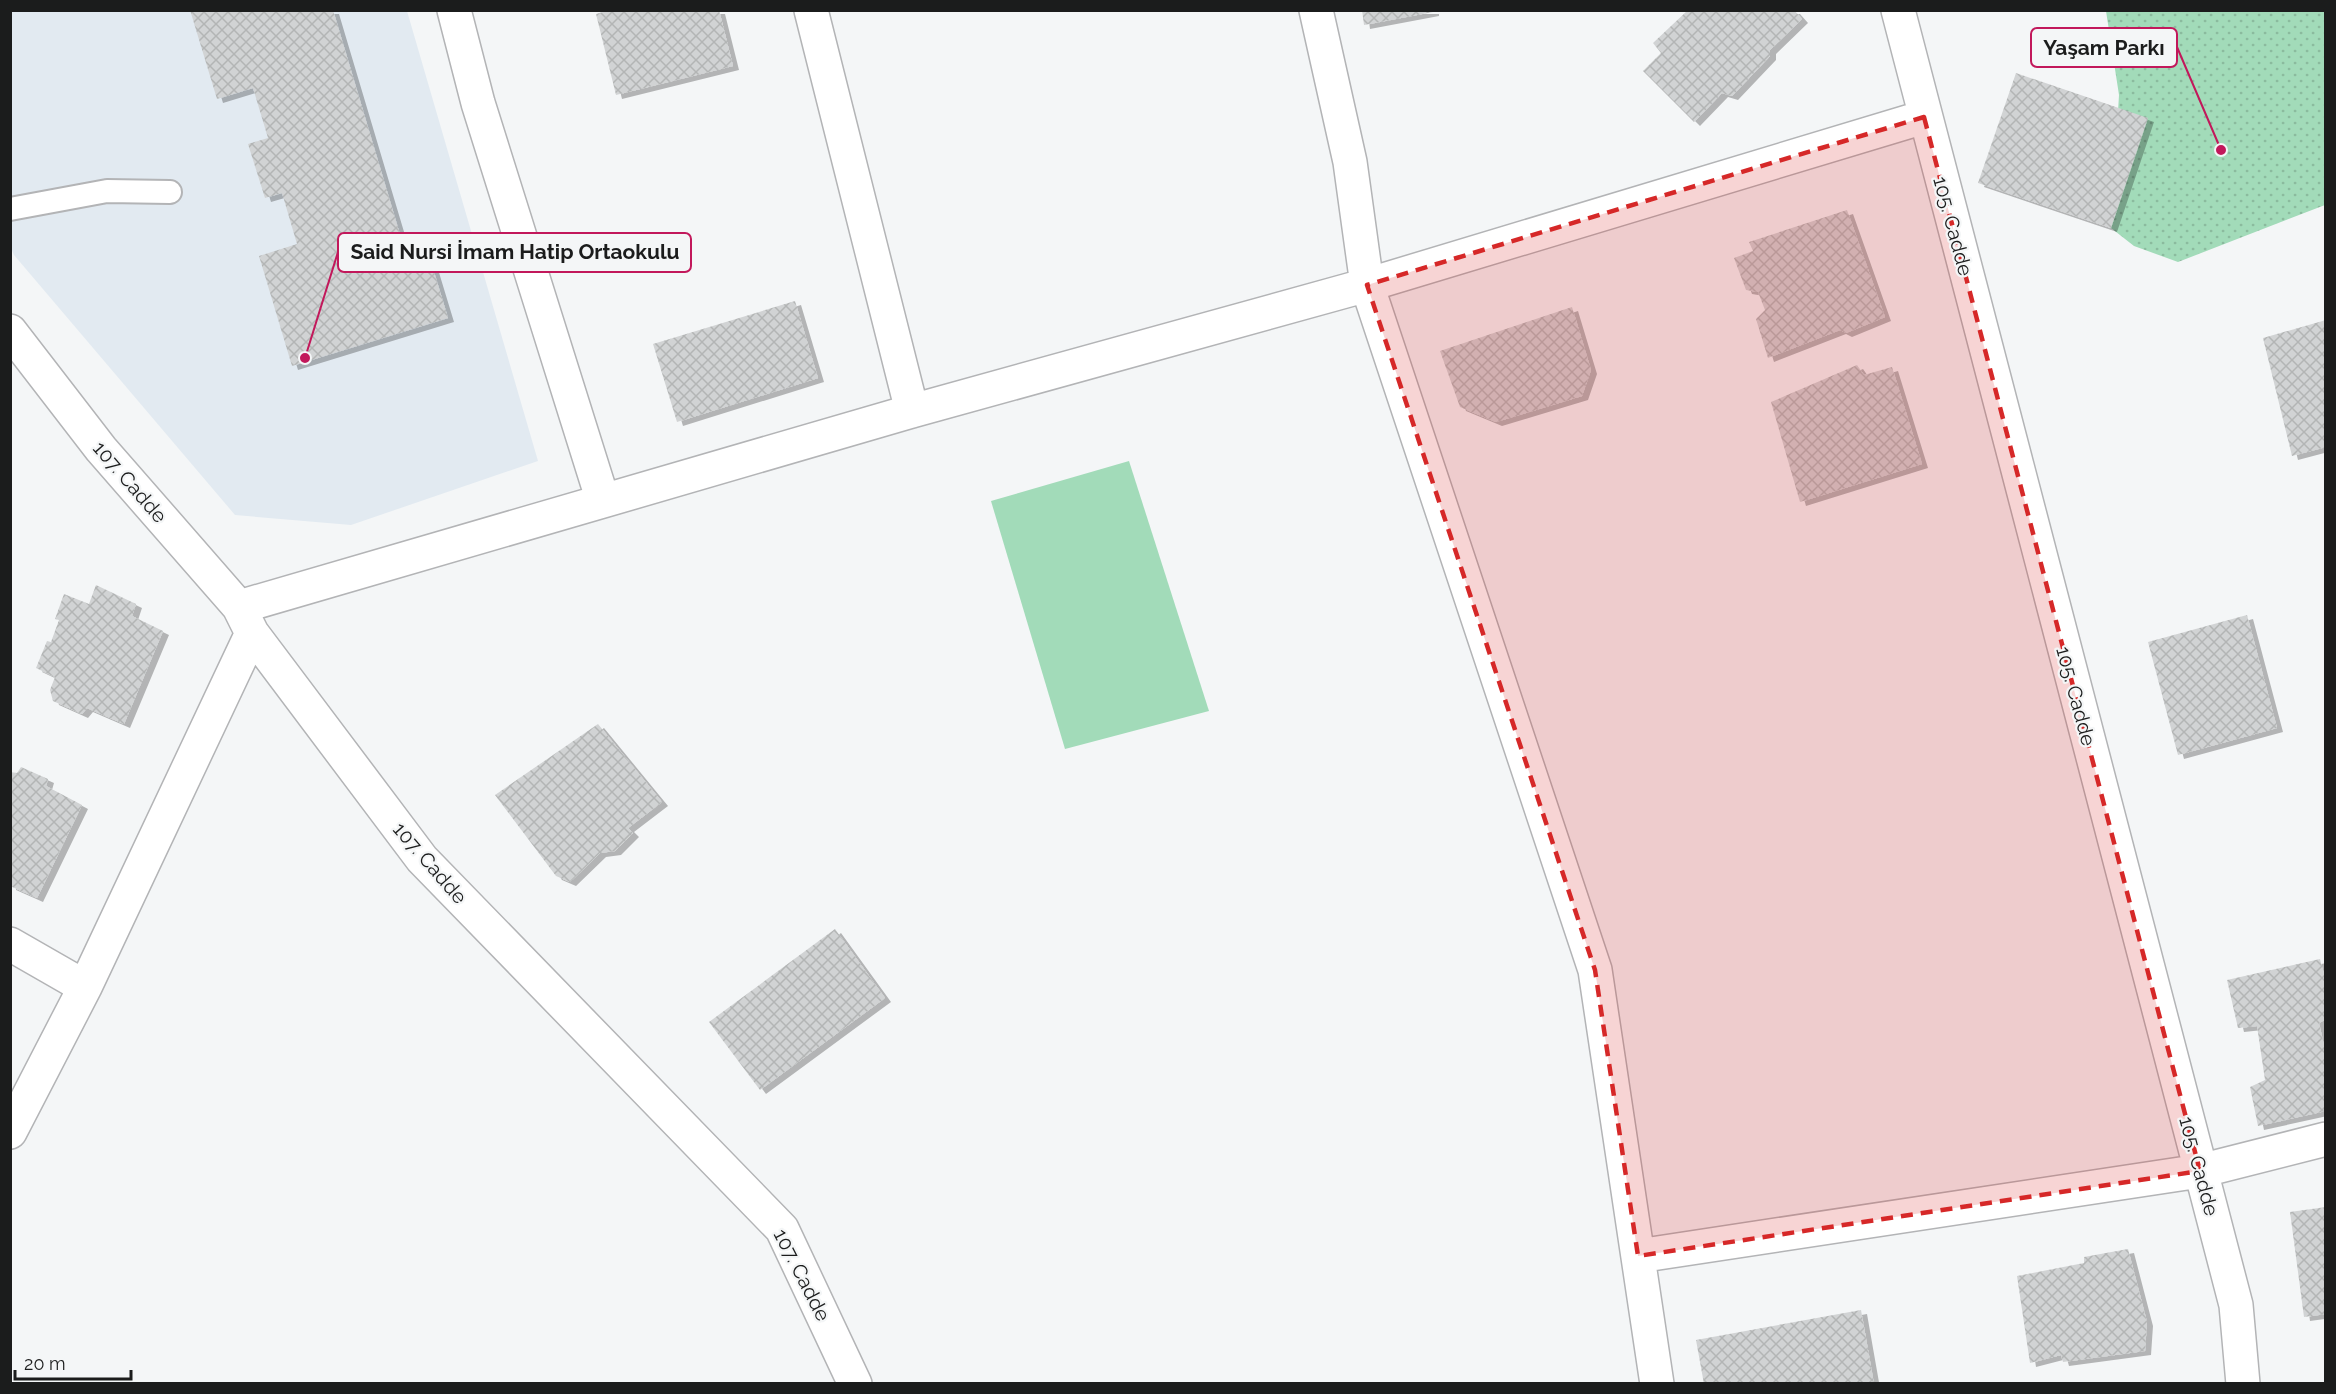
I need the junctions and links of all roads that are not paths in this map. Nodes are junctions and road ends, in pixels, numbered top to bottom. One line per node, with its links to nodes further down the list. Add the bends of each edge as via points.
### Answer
1 (454, 10): 11 (street, via 478,103)
2 (811, 10): 10 (street)
3 (1316, 10): 8 (street, via 1350,162)
4 (1898, 10): 5 (street, 105. Cadde)
5 (1924, 117): 8 (street); 17 (street, 105. Cadde)
6 (170, 192): 7 (lane, via 107,191)
7 (10, 210)
8 (1367, 285): 10 (street); 18 (street, via 1594,970)
9 (10, 331): 12 (street, 107. Cadde, via 101,449)
10 (912, 411): 11 (street)
11 (603, 501): 12 (street)
12 (246, 620): 14 (street); 19 (street, 107. Cadde, via 422,859 782,1229)
13 (10, 944): 14 (street)
14 (85, 987): 15 (street)
15 (10, 1132)
16 (2325, 1139): 17 (street)
17 (2200, 1171): 18 (street); 21 (street, 105. Cadde, via 2236,1305)
18 (1638, 1256): 20 (street)
19 (855, 1383)
20 (1657, 1383)
21 (2243, 1383)

